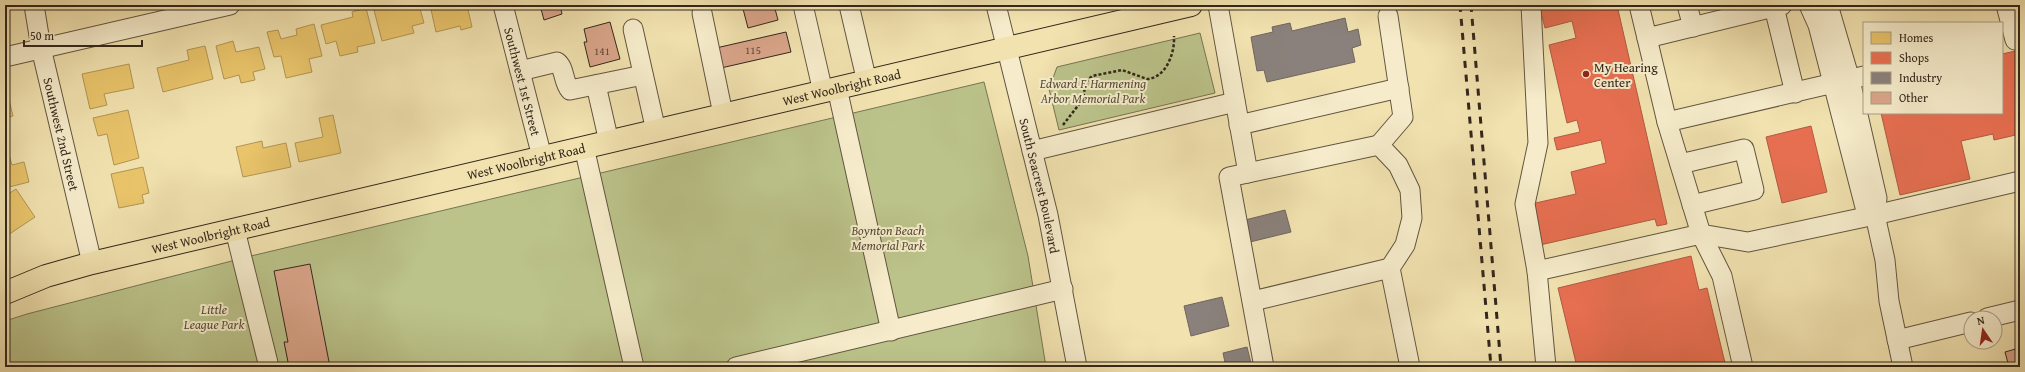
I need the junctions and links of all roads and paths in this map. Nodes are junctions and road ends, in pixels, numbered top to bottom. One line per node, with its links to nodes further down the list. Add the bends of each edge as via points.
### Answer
1 (34, 5): 24 (street, Southwest 2nd Street)
2 (230, 5): 24 (street)
3 (503, 5): 27 (street, Southwest 1st Street)
4 (802, 5): 34 (street)
5 (850, 5): 30 (street)
6 (996, 5): 25 (street, South Seacrest Boulevard)
7 (1191, 5): 16 (main road, West Woolbright Road)
8 (1218, 5): 36 (street)
9 (1531, 5): 58 (street, via 1538,143 1525,204)
10 (1639, 5): 22 (street)
11 (1687, 5): 19 (street)
12 (1809, 5): 32 (street, via 1818,25)
13 (1828, 5): 29 (street)
14 (1778, 6): 19 (street); 35 (street)
15 (2009, 6): 23 (street)
16 (1137, 11): 25 (main road, West Woolbright Road)
17 (702, 13): 38 (street)
18 (1388, 16): 33 (street)
19 (1693, 27): 22 (street)
20 (633, 30): 28 (street)
21 (1174, 36): 43 (path, via 1173,54 1155,78 1147,79 1118,70 1088,79 1083,98)
22 (1647, 38): 40 (street)
23 (2012, 41)
24 (41, 48): 26 (street); 56 (street, Southwest 2nd Street)
25 (1007, 49): 30 (main road, West Woolbright Road); 47 (street, South Seacrest Boulevard)
26 (5, 57)
27 (520, 71): 31 (street, via 557,62 560,64 565,85 570,90); 48 (street, Southwest 1st Street)
28 (643, 75): 31 (street); 42 (street)
29 (1857, 78): 32 (street); 37 (street)
30 (867, 82): 34 (main road, West Woolbright Road)
31 (596, 85): 44 (street)
32 (1832, 85): 35 (street); 53 (street, via 1866,210)
33 (1399, 88): 41 (street); 45 (street, via 1403,117)
34 (830, 90): 38 (main road, West Woolbright Road); 67 (street)
35 (1795, 93): 40 (street)
36 (1235, 102): 41 (street); 47 (street)
37 (1863, 113)
38 (723, 114): 42 (main road, West Woolbright Road)
39 (1863, 114): 53 (street, via 1878,201)
40 (1667, 122): 49 (street)
41 (1239, 125): 50 (street)
42 (656, 131): 44 (main road, West Woolbright Road)
43 (1059, 131)
44 (609, 142): 46 (main road, West Woolbright Road)
45 (1378, 145): 50 (street); 57 (street, via 1398,165 1410,190 1412,218 1405,244)
46 (584, 147): 48 (main road, West Woolbright Road); 70 (street)
47 (1032, 151): 61 (street, South Seacrest Boulevard)
48 (542, 157): 54 (main road, West Woolbright Road)
49 (1680, 164): 52 (street); 52 (street, via 1744,149 1754,190)
50 (1248, 173): 63 (street, via 1229,177)
51 (2020, 181): 53 (street)
52 (1692, 205): 55 (street)
53 (1875, 215): 55 (street, via 1748,242); 68 (street)
54 (236, 230): 56 (main road, West Woolbright Road); 69 (street)
55 (1701, 234): 58 (street); 76 (street, via 1722,276)
56 (92, 263): 59 (main road, West Woolbright Road)
57 (1390, 268): 63 (street); 74 (street)
58 (1537, 271): 75 (street)
59 (46, 276): 60 (main road, West Woolbright Road); 62 (main road, West Woolbright Road)
60 (5, 280)
61 (1063, 289): 67 (street); 72 (street, South Seacrest Boulevard)
62 (5, 293)
63 (1253, 301): 73 (street)
64 (2020, 310): 65 (street)
65 (2003, 314)
66 (1963, 324): 68 (street)
67 (891, 331): 71 (street)
68 (1898, 340): 77 (street)
69 (269, 367)
70 (634, 367)
71 (736, 367)
72 (1077, 367)
73 (1264, 367)
74 (1410, 367)
75 (1546, 367)
76 (1743, 367)
77 (1903, 367)

